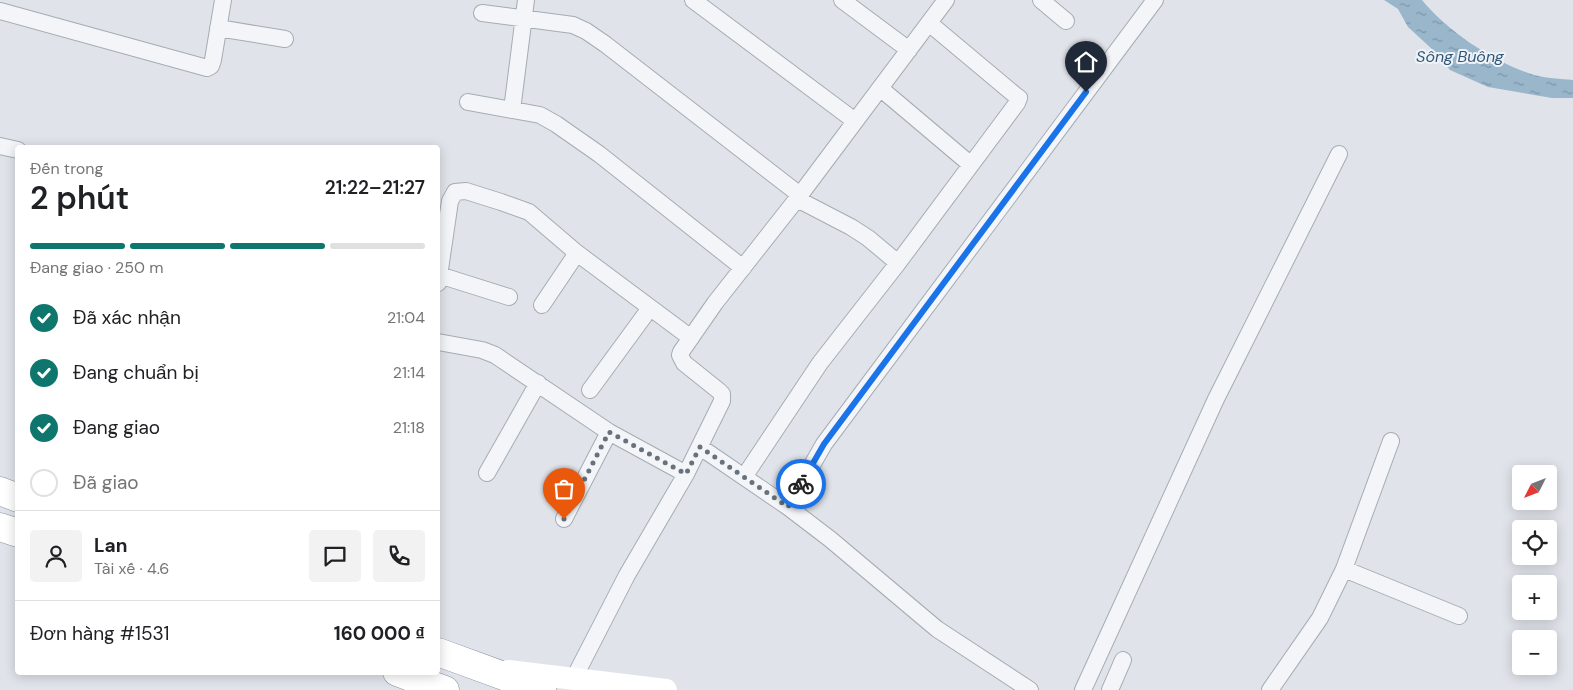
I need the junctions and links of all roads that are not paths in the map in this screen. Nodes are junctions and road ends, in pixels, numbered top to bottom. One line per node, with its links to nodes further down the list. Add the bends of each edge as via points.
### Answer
1 (223, 0): 13 (street)
2 (526, 0): 10 (street)
3 (692, 0): 19 (street)
4 (842, 0): 15 (street)
5 (946, 0): 12 (street)
6 (1042, 0): 11 (street)
7 (1155, 0): 45 (street, via 824,444)
8 (0, 11): 13 (street, via 207,68 213,60)
9 (482, 12): 10 (street)
10 (523, 19): 18 (street); 24 (street, via 572,25 605,44)
11 (1066, 20)
12 (929, 23): 15 (street); 23 (street, via 1019,98)
13 (218, 28): 14 (street)
14 (285, 39)
15 (909, 50): 16 (street)
16 (880, 88): 19 (street); 23 (street)
17 (468, 102): 18 (street)
18 (512, 110): 28 (street, via 540,115 568,132)
19 (856, 121): 24 (street)
20 (0, 146): 21 (street)
21 (15, 149)
22 (1339, 154): 61 (street, via 1216,399)
23 (970, 164): 26 (street)
24 (799, 197): 26 (street, via 868,238); 28 (street)
25 (577, 253): 27 (street, via 529,212 466,190 454,192 450,201); 31 (street); 32 (street)
26 (898, 263): 42 (street, via 820,363)
27 (440, 266)
28 (743, 268): 33 (street)
29 (440, 280): 30 (street)
30 (509, 297)
31 (542, 306)
32 (650, 308): 33 (street); 36 (street)
33 (691, 338): 39 (street, via 680,355 682,359 719,391 722,398)
34 (440, 342): 35 (street, via 495,355)
35 (538, 383): 37 (street); 40 (street)
36 (590, 390)
37 (609, 432): 41 (street); 46 (street)
38 (1391, 441): 49 (street)
39 (700, 447): 41 (street); 42 (street)
40 (487, 473)
41 (686, 474): 55 (street, via 626,575)
42 (744, 477): 45 (street)
43 (0, 491): 44 (highway)
44 (15, 497)
45 (788, 507): 60 (street, via 937,629)
46 (564, 519)
47 (0, 527): 48 (highway)
48 (15, 532)
49 (1344, 569): 50 (street); 63 (street, via 1320,618)
50 (1459, 616)
51 (446, 655): 55 (street, via 496,669); 58 (highway)
52 (1123, 660): 62 (street)
53 (397, 675): 56 (street)
54 (405, 675): 57 (highway)
55 (574, 678): 59 (street)
56 (398, 690)
57 (445, 690)
58 (542, 690)
59 (666, 690)
60 (1030, 690)
61 (1083, 690)
62 (1110, 690)
63 (1270, 690)

